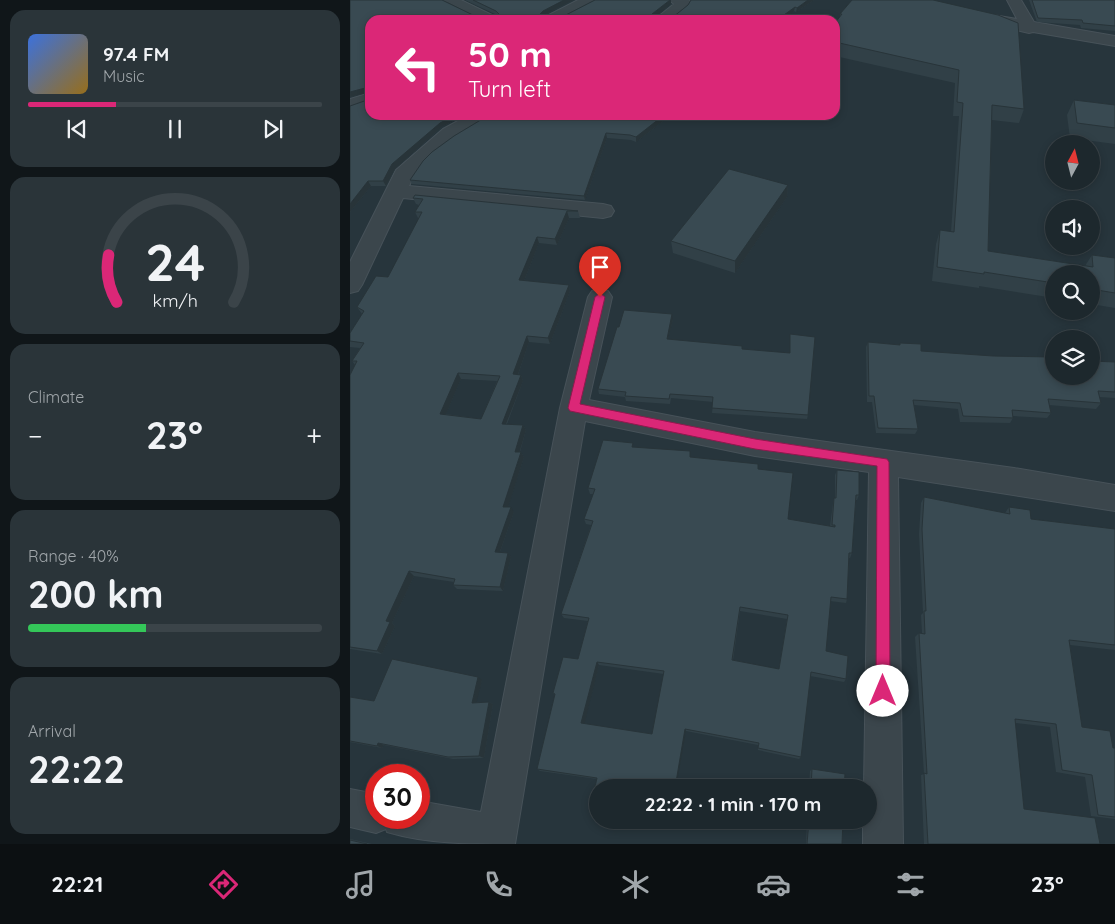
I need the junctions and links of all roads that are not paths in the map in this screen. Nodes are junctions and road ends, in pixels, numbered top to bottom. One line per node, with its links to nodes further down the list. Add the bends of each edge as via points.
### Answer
1 (449, 0): 5 (street)
2 (590, 0): 6 (street)
3 (676, 0): 7 (street, via 683,2 682,5)
4 (1014, 0): 9 (street)
5 (480, 15)
6 (560, 15)
7 (669, 15)
8 (966, 15): 9 (street)
9 (1029, 28): 10 (street)
10 (1115, 42)
11 (365, 100): 12 (street)
12 (350, 105)
13 (474, 120): 14 (street, via 445,137 406,170)
14 (396, 191): 15 (street); 16 (street)
15 (603, 210)
16 (350, 285)
17 (600, 297): 18 (street)
18 (574, 408): 19 (street, via 755,444); 24 (street)
19 (883, 462): 20 (street); 25 (street)
20 (1115, 498)
21 (350, 808): 22 (street)
22 (365, 811)
23 (430, 824): 24 (street)
24 (496, 839)
25 (884, 844)

